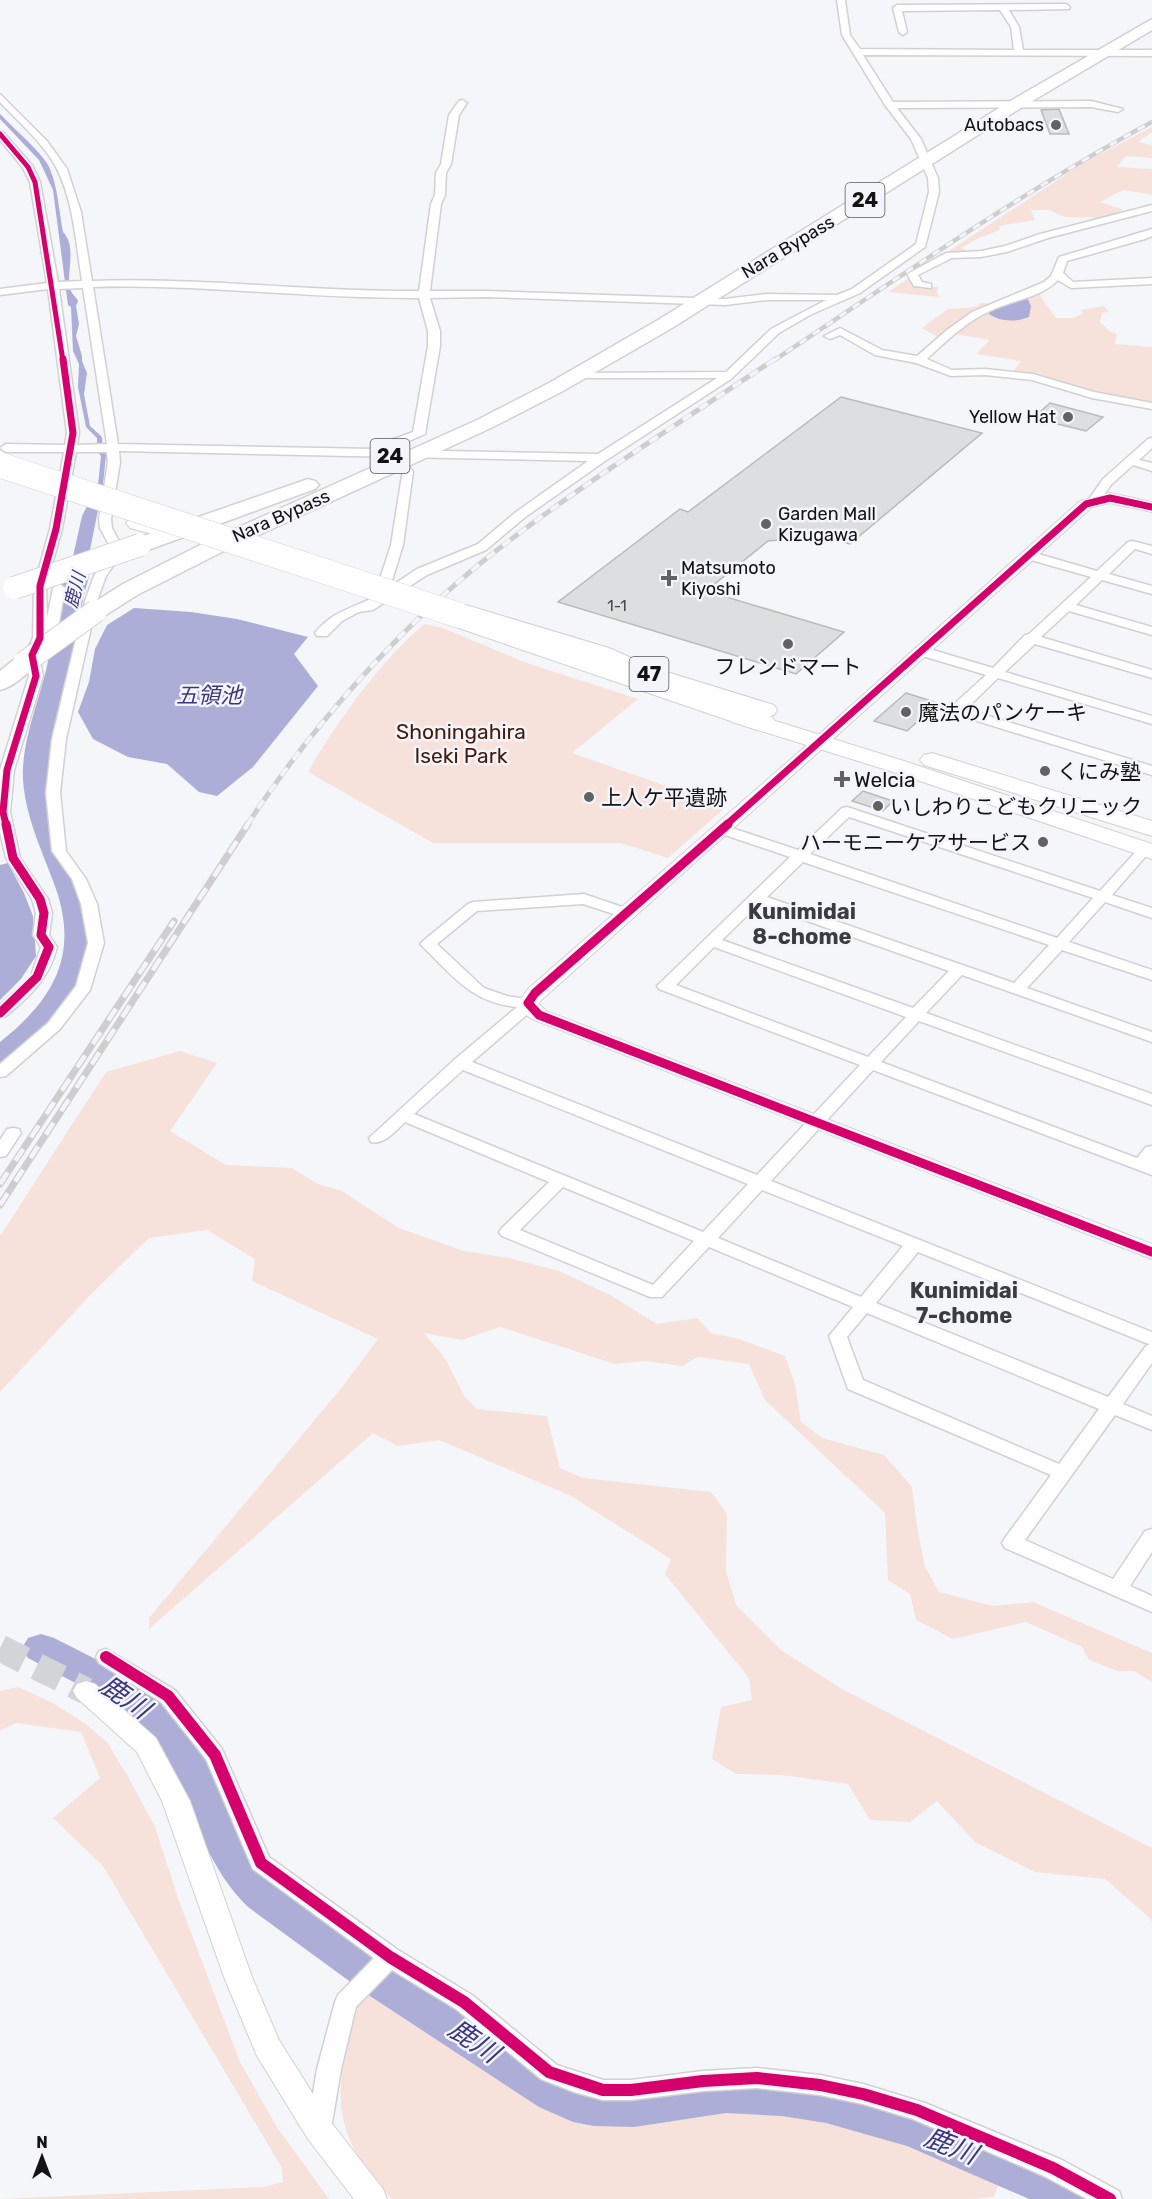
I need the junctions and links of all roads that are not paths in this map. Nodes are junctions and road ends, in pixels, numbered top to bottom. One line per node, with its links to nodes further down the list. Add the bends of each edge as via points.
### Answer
1 (841, 0): 7 (street, via 846,35)
2 (1060, 0): 4 (street, via 1066,8)
3 (938, 4): 4 (street); 6 (street, via 897,8)
4 (1003, 8): 8 (street, via 1015,27)
5 (1152, 24): 9 (highway, Nara Bypass / 24)
6 (903, 32)
7 (855, 52): 8 (street); 14 (street)
8 (1018, 52): 9 (street)
9 (1106, 53): 10 (street); 13 (highway, Nara Bypass / 24)
10 (1152, 53)
11 (0, 98): 28 (street, via 44,143 62,168 76,212)
12 (462, 103): 33 (street, via 454,115 447,164 441,173)
13 (1018, 103): 14 (street); 15 (street, via 1091,104); 17 (highway, Nara Bypass / 24)
14 (890, 105): 17 (street)
15 (1118, 109)
16 (0, 134): 31 (street, via 28,167 35,182)
17 (927, 160): 24 (street, via 934,192 924,240); 34 (highway, Nara Bypass / 24)
18 (1152, 208): 19 (street)
19 (1138, 213): 20 (street); 21 (street)
20 (1152, 220)
21 (1069, 229): 23 (street); 25 (street, via 981,255 950,255)
22 (1152, 232): 23 (street)
23 (1103, 245): 26 (street, via 1063,259)
24 (891, 266): 25 (street); 29 (street)
25 (920, 268): 30 (street, via 912,274 913,278)
26 (1057, 274): 27 (street, via 1071,285); 36 (street, via 1043,287 973,315)
27 (1152, 281)
28 (84, 284): 31 (street); 33 (street, via 229,286); 41 (street)
29 (862, 286): 34 (street, via 826,298); 38 (street, via 775,331)
30 (927, 286)
31 (54, 287): 32 (street); 42 (street)
32 (0, 292)
33 (424, 296): 34 (street); 43 (street, via 434,346 419,434)
34 (699, 302): 37 (highway, Nara Bypass / 24)
35 (830, 336): 36 (street, via 840,331 879,353)
36 (919, 360): 39 (street, via 951,374 985,372 1033,377 1092,395)
37 (577, 375): 38 (street); 44 (highway, Nara Bypass / 24); 46 (highway, Nara Bypass / 24)
38 (728, 375): 47 (street)
39 (1152, 406)
40 (1152, 442): 48 (street)
41 (111, 448): 42 (street); 43 (street); 99 (street, via 114,462 105,519 114,543 112,559 100,576 91,601 59,739 53,793 59,851 87,895 96,943 84,987 73,1003 54,1026)
42 (75, 449): 45 (street, via 53,447); 70 (street, via 40,586)
43 (370, 453): 44 (street)
44 (397, 453): 46 (street); 55 (highway, Nara Bypass / 24)
45 (1, 454): 55 (highway, via 57,479); 67 (highway, bridge)
46 (420, 454): 47 (street); 58 (highway, Nara Bypass / 24)
47 (601, 458): 65 (street, via 482,547 422,572)
48 (1131, 461): 49 (street); 53 (street)
49 (1152, 467)
50 (407, 472): 65 (street, via 397,545 383,588)
51 (0, 479): 67 (highway, bridge, via 58,491)
52 (0, 485): 57 (highway, via 51,496)
53 (1095, 499): 54 (street, via 1116,498); 60 (street)
54 (1152, 507)
55 (197, 524): 56 (highway, Nara Bypass / 24); 58 (main road)
56 (174, 533): 57 (highway); 58 (main road)
57 (139, 534): 64 (highway, bridge)
58 (238, 545): 76 (highway, Nara Bypass / 24, bridge, via 131,589)
59 (1152, 550): 61 (street, via 1132,545)
60 (1028, 555): 61 (street); 72 (street)
61 (1098, 574): 63 (street); 66 (street)
62 (59, 588): 70 (street, via 52,623)
63 (1152, 590)
64 (7, 591)
65 (388, 594): 69 (street, via 368,607 356,608 337,618)
66 (1065, 606): 68 (street); 71 (street)
67 (457, 616): 74 (highway); 78 (highway)
68 (1152, 632)
69 (322, 633)
70 (40, 638): 94 (street, via 32,655 36,676 7,770 3,812 13,858 40,899 44,913 41,935 50,947 33,985)
71 (1030, 638): 73 (street); 75 (street)
72 (921, 651): 73 (street); 79 (street)
73 (995, 672): 77 (street); 80 (street, via 956,710)
74 (646, 673): 79 (main road, 47)
75 (1152, 674)
76 (0, 682)
77 (1152, 720)
78 (763, 723): 79 (main road, 47)
79 (827, 736): 81 (street); 82 (main road, 47, via 1020,809)
80 (1152, 771)
81 (721, 829): 83 (street); 86 (street)
82 (1150, 844): 84 (street)
83 (800, 856): 84 (street, via 847,811); 85 (street); 89 (street)
84 (1101, 896): 87 (street); 89 (street)
85 (756, 898): 88 (street); 90 (street)
86 (626, 913): 93 (street, via 535,993); 93 (street, via 584,899 473,907 428,944 478,991 505,1001)
87 (1152, 913)
88 (711, 941): 95 (street); 98 (street, via 665,986)
89 (1059, 944): 91 (street); 92 (street)
90 (959, 969): 92 (street); 95 (street)
91 (1152, 975)
92 (1017, 990): 96 (street)
93 (529, 1004): 97 (street); 102 (street, via 539,1015)
94 (0, 1013)
95 (917, 1016): 98 (street); 100 (street)
96 (1152, 1037)
97 (460, 1063): 101 (street); 109 (street)
98 (871, 1065): 102 (street); 107 (street)
99 (0, 1072)
100 (1152, 1100)
101 (403, 1115): 104 (street); 108 (street)
102 (817, 1122): 109 (street); 112 (street)
103 (13, 1133): 106 (street)
104 (377, 1138)
105 (1152, 1151): 107 (street)
106 (0, 1152)
107 (1146, 1168)
108 (561, 1180): 110 (street); 110 (street, via 508,1232 656,1293)
109 (760, 1183): 110 (street); 111 (street)
110 (708, 1240): 113 (street)
111 (914, 1245): 113 (street); 114 (street)
112 (1152, 1252)
113 (864, 1304): 116 (street); 118 (street, via 838,1336 855,1384)
114 (1152, 1339)
115 (1152, 1350): 116 (street)
116 (1111, 1406): 117 (street); 118 (street)
117 (1152, 1423)
118 (1063, 1473): 120 (street, via 1012,1543)
119 (1152, 1536): 120 (street)
120 (1117, 1589): 121 (street)
121 (1152, 1604)
122 (106, 1656): 124 (street, via 168,1696 215,1755 261,1863)
123 (86, 1690): 125 (street, via 147,1745 171,1791 267,2047)
124 (387, 1961): 125 (street, via 346,2002); 127 (street, via 464,2002 549,2072 574,2082 603,2090 631,2090 757,2078 863,2094 917,2110 1053,2168)
125 (319, 2130): 126 (street)
126 (372, 2199)
127 (1110, 2199)

